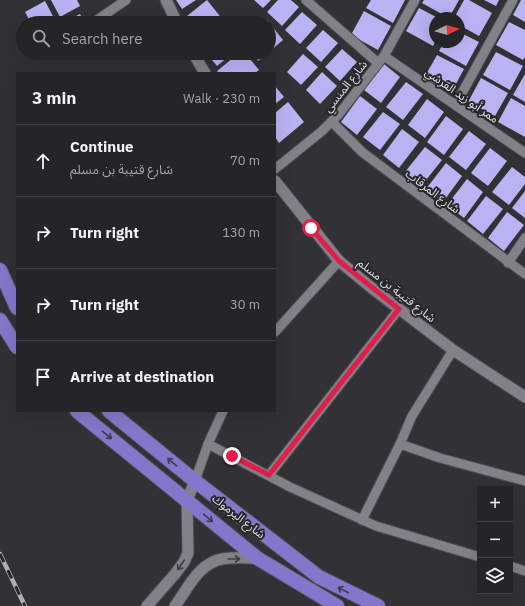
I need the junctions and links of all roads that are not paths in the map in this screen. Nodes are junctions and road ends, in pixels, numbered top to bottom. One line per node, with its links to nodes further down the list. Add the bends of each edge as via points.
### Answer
1 (126, 0): 6 (street)
2 (166, 0): 7 (street)
3 (306, 0): 9 (street, شارع المنسي)
4 (415, 0): 9 (street)
5 (513, 0): 11 (street)
6 (103, 16)
7 (174, 16)
8 (197, 60): 10 (street)
9 (381, 60): 11 (street, ممر أبو زيد القرشي); 12 (street, شارع المنسي)
10 (204, 72)
11 (456, 104): 13 (street, ممر أبو زيد القرشي)
12 (332, 122): 14 (street, شارع المنسي); 18 (street, شارع المرقاب, via 362,152)
13 (525, 153)
14 (276, 168)
15 (276, 182): 17 (street, شارع قتيبة بن مسلم)
16 (525, 238): 18 (street)
17 (339, 261): 22 (street, شارع قتيبة بن مسلم); 24 (street)
18 (508, 263): 20 (street, شارع المرقاب)
19 (0, 270): 21 (highway)
20 (525, 274)
21 (16, 306)
22 (399, 309): 26 (street, شارع قتيبة بن مسلم); 33 (street)
23 (0, 320): 25 (highway)
24 (276, 331)
25 (16, 345)
26 (453, 350): 27 (street, شارع قتيبة بن مسلم); 32 (street, via 412,416)
27 (525, 397)
28 (78, 412): 36 (highway, شارع اليرموك, one-way to 36)
29 (110, 412): 34 (highway, شارع اليرموك, one-way to 29)
30 (223, 412): 31 (street)
31 (208, 444): 33 (street); 34 (street)
32 (400, 444): 35 (street, via 455,463); 37 (street)
33 (269, 475): 37 (street)
34 (195, 481): 36 (street); 45 (highway, شارع اليرموك, one-way to 34, via 319,577)
35 (525, 482)
36 (186, 500): 39 (highway, شارع اليرموك, one-way to 39); 42 (street, one-way to 42, via 188,553 175,574)
37 (362, 520): 38 (street)
38 (477, 556)
39 (257, 558): 43 (street, one-way to 39, via 200,570 207,565 223,559); 44 (highway, شارع اليرموك)
40 (513, 567): 41 (street)
41 (525, 571)
42 (146, 606)
43 (175, 606)
44 (337, 606)
45 (378, 606)

